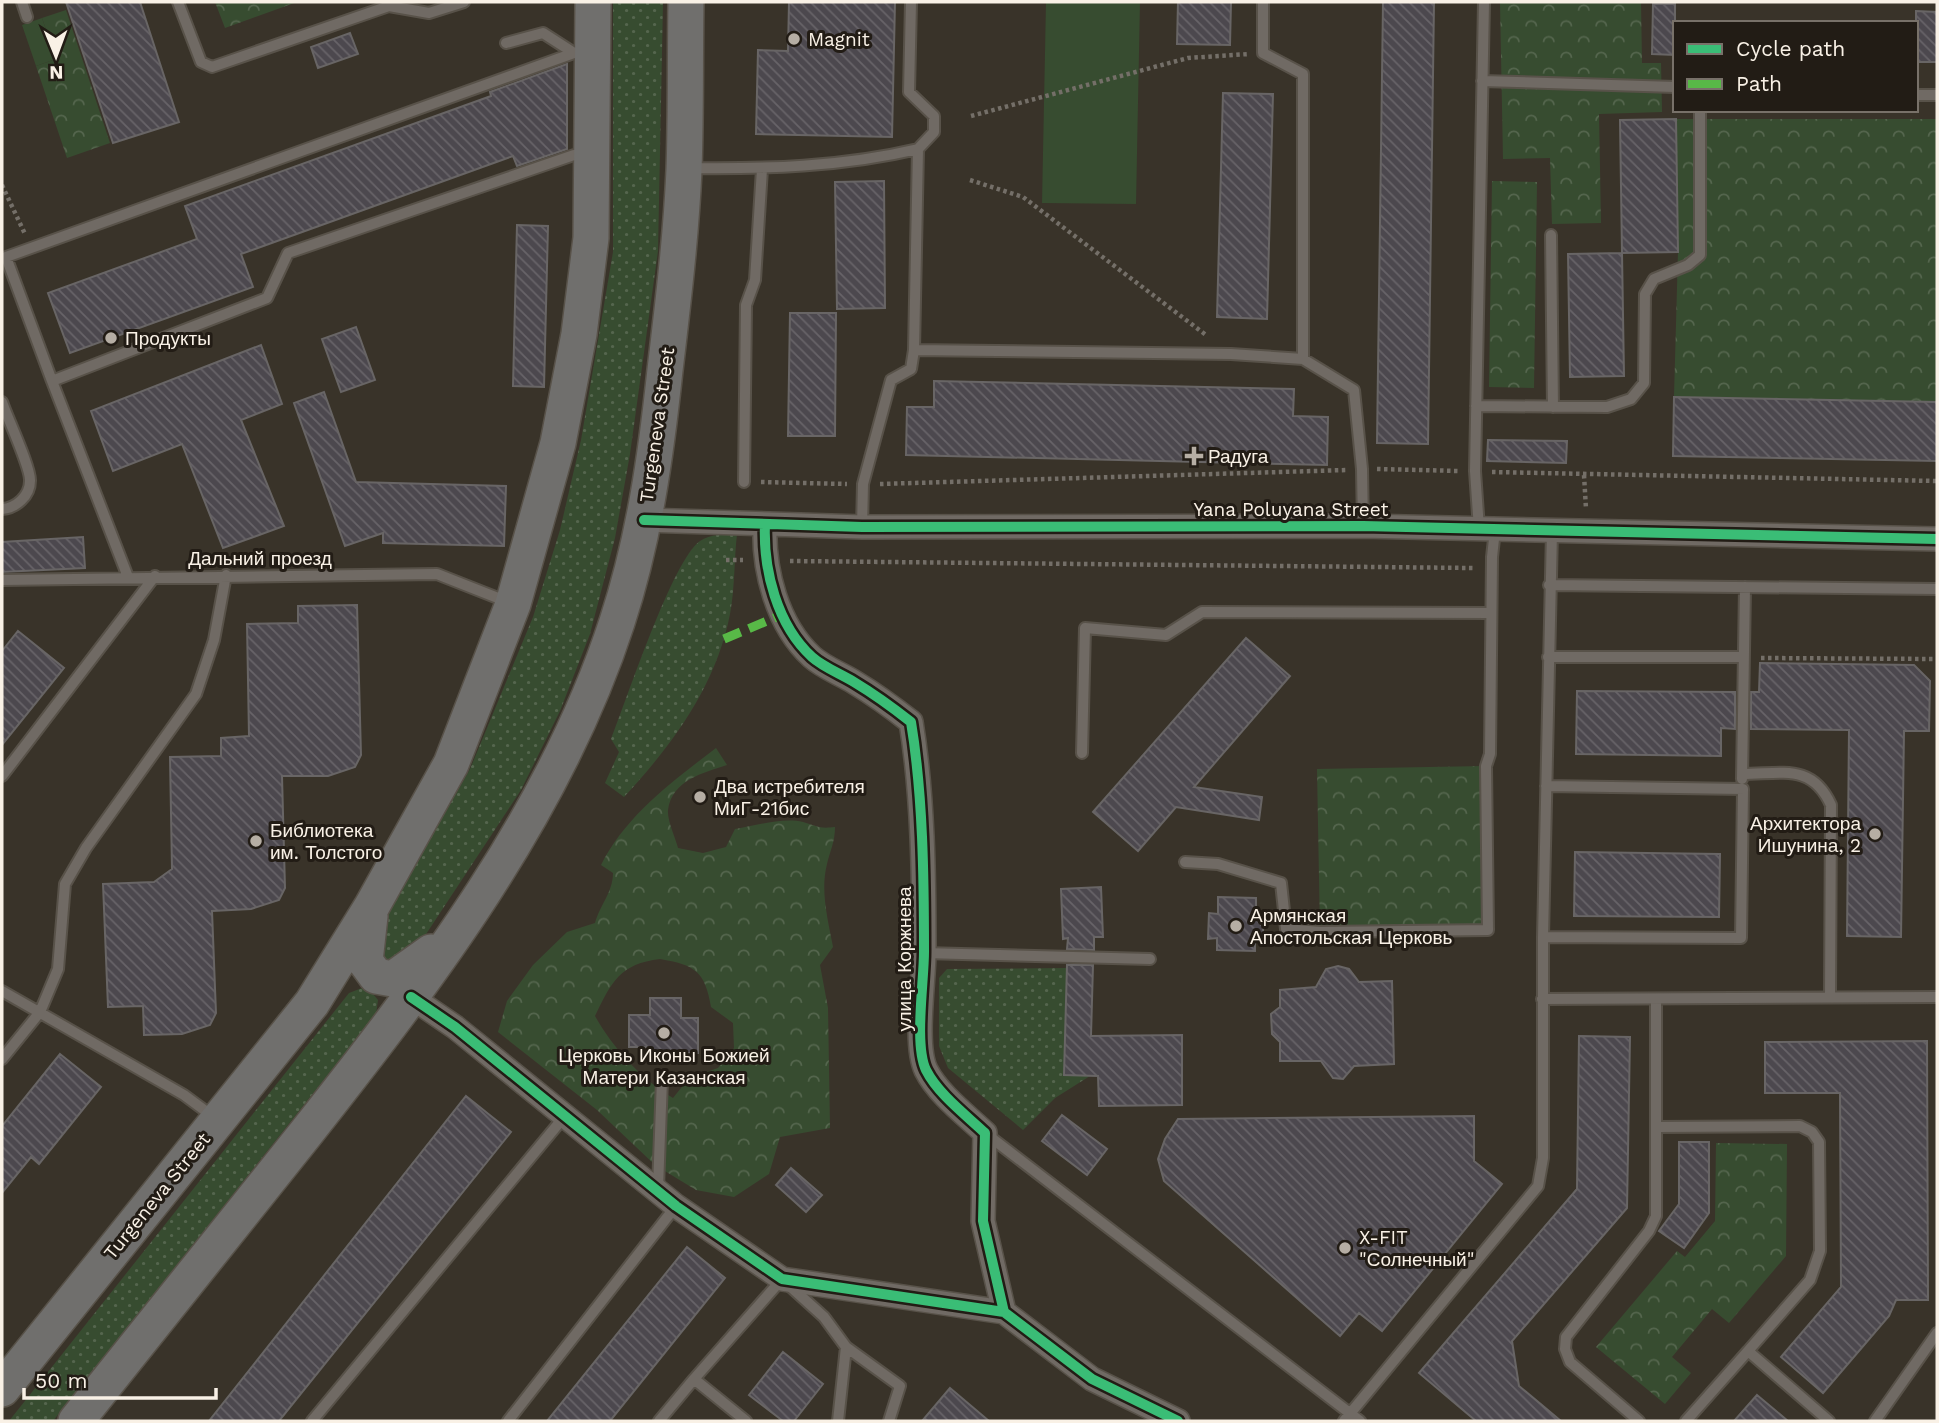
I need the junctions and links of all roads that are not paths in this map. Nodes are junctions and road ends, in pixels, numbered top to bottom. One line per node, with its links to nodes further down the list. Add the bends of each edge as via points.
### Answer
1 (22, 2): 10 (lane)
2 (178, 2): 9 (lane, via 201,62 212,67)
3 (464, 2): 9 (lane, via 429,13)
4 (593, 2): 12 (main road, Turgeneva Street)
5 (686, 2): 20 (main road, Turgeneva Street)
6 (911, 2): 18 (lane, via 909,92 934,116 934,132)
7 (1263, 2): 24 (lane, via 1264,53 1303,74)
8 (1484, 2): 13 (lane)
9 (389, 4)
10 (27, 18)
11 (506, 43): 12 (lane, via 543,33)
12 (583, 51): 19 (main road, Turgeneva Street); 25 (lane, via 6,257)
13 (1482, 80): 14 (lane); 27 (lane)
14 (1673, 87)
15 (1918, 94): 16 (lane)
16 (1937, 95)
17 (1700, 112): 28 (lane, via 1700,255 1654,279 1645,295 1644,383 1631,399 1606,407)
18 (918, 149): 21 (lane, via 875,159); 23 (lane)
19 (592, 154): 25 (lane, via 574,155 288,253 267,298); 45 (main road, Turgeneva Street, via 591,238 579,334 558,443)
20 (684, 169): 21 (lane); 31 (main road, Turgeneva Street, via 679,254)
21 (762, 169): 29 (lane, via 755,280 746,305)
22 (1550, 235): 28 (lane)
23 (914, 350): 24 (lane); 34 (lane, via 911,369 891,380 863,484)
24 (1303, 359): 33 (lane, via 1354,390)
25 (52, 381): 40 (lane)
26 (2, 402): 30 (lane, via 31,479 26,496 11,509)
27 (1476, 406): 28 (lane); 35 (lane, via 1475,471)
28 (1553, 407)
29 (744, 482)
30 (2, 509)
31 (644, 520): 32 (street, Yana Poluyana Street); 56 (main road, Turgeneva Street, via 615,628 577,721 538,803)
32 (765, 524): 34 (street, Yana Poluyana Street); 58 (street, улица Коржнева, via 765,560 781,615 813,658 883,699 911,722)
33 (1363, 526): 34 (street, Yana Poluyana Street); 35 (street, Yana Poluyana Street)
34 (862, 527)
35 (1487, 530): 36 (street, Yana Poluyana Street); 46 (lane)
36 (1552, 531): 37 (street, Yana Poluyana Street); 42 (lane)
37 (1937, 539)
38 (226, 575): 39 (lane, Дальний проезд); 45 (lane, Дальний проезд, via 437,574); 68 (lane, via 214,640 196,694 65,884 58,969)
39 (155, 576): 40 (lane, Дальний проезд); 51 (lane)
40 (128, 577): 41 (lane, Дальний проезд)
41 (2, 580)
42 (1549, 585): 43 (lane); 47 (lane)
43 (1745, 587): 44 (lane); 48 (lane)
44 (1937, 589)
45 (513, 604): 55 (main road, Turgeneva Street, via 451,764)
46 (1491, 614): 49 (lane, via 1202,612 1166,635 1085,628); 54 (lane, via 1490,754 1486,766 1488,930 1286,929 1281,883 1218,864)
47 (1549, 657): 48 (lane); 52 (lane)
48 (1742, 657): 50 (lane)
49 (1082, 753)
50 (1742, 774): 53 (lane); 64 (lane, via 1807,775 1823,787 1831,805)
51 (2, 776)
52 (1546, 786): 53 (lane); 57 (lane)
53 (1743, 789): 57 (lane, via 1741,938)
54 (1185, 862)
55 (372, 906): 60 (main road, Turgeneva Street, via 365,961); 67 (main road, Turgeneva Street)
56 (457, 931): 60 (main road, Turgeneva Street, via 405,974); 63 (main road, Turgeneva Street)
57 (1543, 937): 65 (lane)
58 (924, 953): 59 (lane); 75 (street, улица Коржнева, via 921,1032 926,1070)
59 (1150, 959)
60 (382, 979): 63 (main road)
61 (2, 991): 68 (lane)
62 (1937, 997): 64 (lane)
63 (411, 998): 69 (main road, Turgeneva Street); 72 (street, via 455,1027)
64 (1830, 998): 66 (lane)
65 (1542, 999): 66 (lane); 85 (lane, via 1543,1158 1538,1186)
66 (1656, 999): 74 (lane)
67 (312, 1003): 69 (main road, Turgeneva Street, via 357,979 377,984 389,1004); 73 (main road, Turgeneva Street)
68 (40, 1012): 70 (lane); 73 (lane, via 184,1095)
69 (380, 1040): 86 (main road, Turgeneva Street)
70 (2, 1059)
71 (662, 1079): 76 (lane)
72 (564, 1117): 76 (street); 87 (lane)
73 (217, 1120): 84 (main road, Turgeneva Street)
74 (1657, 1127): 82 (lane, via 1800,1126 1819,1142 1817,1267); 94 (lane, via 1656,1216 1566,1337 1565,1349 1570,1362)
75 (985, 1133): 79 (street, via 983,1221); 85 (lane)
76 (658, 1188): 77 (street)
77 (676, 1206): 78 (street); 88 (lane)
78 (782, 1279): 79 (street); 81 (lane, via 824,1317); 83 (lane)
79 (1004, 1312): 93 (street, via 1092,1379)
80 (1937, 1333): 97 (lane)
81 (846, 1347): 91 (lane); 92 (lane, via 901,1386)
82 (1748, 1351): 95 (lane); 96 (lane)
83 (694, 1379): 89 (lane); 90 (lane)
84 (2, 1389)
85 (1352, 1419)
86 (76, 1421)
87 (312, 1421)
88 (508, 1421)
89 (659, 1421)
90 (746, 1421)
91 (838, 1421)
92 (889, 1421)
93 (1178, 1421)
94 (1639, 1421)
95 (1686, 1421)
96 (1829, 1421)
97 (1875, 1421)

